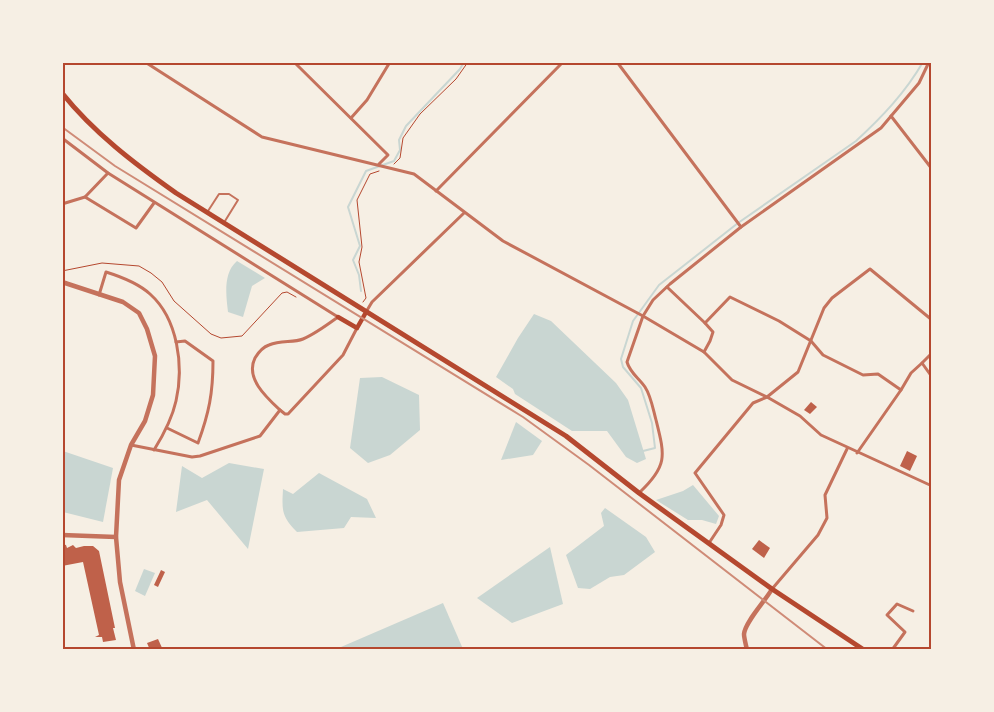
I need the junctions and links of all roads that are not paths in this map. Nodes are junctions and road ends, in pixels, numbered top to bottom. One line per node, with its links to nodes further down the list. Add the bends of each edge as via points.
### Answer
1 (145, 62): 11 (street, via 262,137)
2 (294, 62): 9 (street)
3 (390, 62): 9 (street, via 367,100)
4 (563, 62): 14 (street)
5 (617, 62): 21 (street)
6 (929, 62): 8 (street, via 919,83)
7 (62, 93): 18 (main road, via 126,157)
8 (891, 116): 12 (street); 21 (street, via 881,128)
9 (351, 118): 11 (street, via 388,156)
10 (62, 138): 13 (street)
11 (379, 165): 14 (street, via 414,174)
12 (932, 169)
13 (108, 173): 15 (street); 16 (street)
14 (436, 191): 19 (street)
15 (85, 197): 16 (street, via 136,228); 17 (street)
16 (154, 203): 27 (street)
17 (62, 204)
18 (208, 213): 20 (main road); 20 (lane, via 219,194 229,194 238,200)
19 (464, 213): 25 (street, via 372,302); 26 (street, via 503,241)
20 (223, 223): 25 (main road)
21 (742, 227): 23 (street)
22 (62, 282): 24 (street)
23 (666, 287): 26 (street); 29 (street)
24 (99, 295): 32 (street, via 106,272 133,282 151,295 168,316); 41 (street, via 122,302 139,313 155,356 153,395 145,422)
25 (365, 313): 30 (main road); 46 (main road, via 566,436)
26 (643, 316): 33 (street); 46 (street, via 627,362 650,398 663,449 661,465 654,478)
27 (338, 317): 30 (main road); 39 (street, via 302,340 279,341 266,346 257,355 253,362 253,378)
28 (932, 320): 31 (street, via 870,269 832,298 824,308)
29 (705, 323): 31 (street, via 730,297 779,320); 33 (street, via 713,332)
30 (357, 328): 39 (street, via 343,355 324,377 288,414)
31 (811, 341): 37 (street, via 823,355 863,375 878,374); 38 (street, via 798,372)
32 (176, 342): 40 (street, via 178,384); 40 (street, via 185,341 213,361 213,389 208,417 198,443)
33 (704, 352): 38 (street, via 732,380)
34 (932, 353): 35 (street)
35 (922, 363): 36 (street); 37 (street, via 911,373)
36 (932, 377)
37 (901, 390): 44 (street)
38 (767, 397): 42 (street, via 800,416 820,435); 49 (street, via 753,403 695,473 724,515)
39 (280, 410): 43 (street, via 260,436 200,456)
40 (167, 428): 43 (street)
41 (131, 445): 43 (street); 48 (street, via 119,480)
42 (847, 448): 44 (street); 50 (street, via 826,495 826,518 818,535)
43 (154, 450)
44 (857, 453): 45 (street)
45 (932, 486)
46 (639, 493): 49 (main road)
47 (62, 534): 48 (street)
48 (116, 537): 52 (street, via 120,582)
49 (709, 543): 50 (main road)
50 (772, 589): 53 (street, via 744,633); 54 (main road)
51 (913, 611): 55 (street, via 897,604 888,615 905,632)
52 (134, 650)
53 (747, 650)
54 (864, 650)
55 (892, 650)

